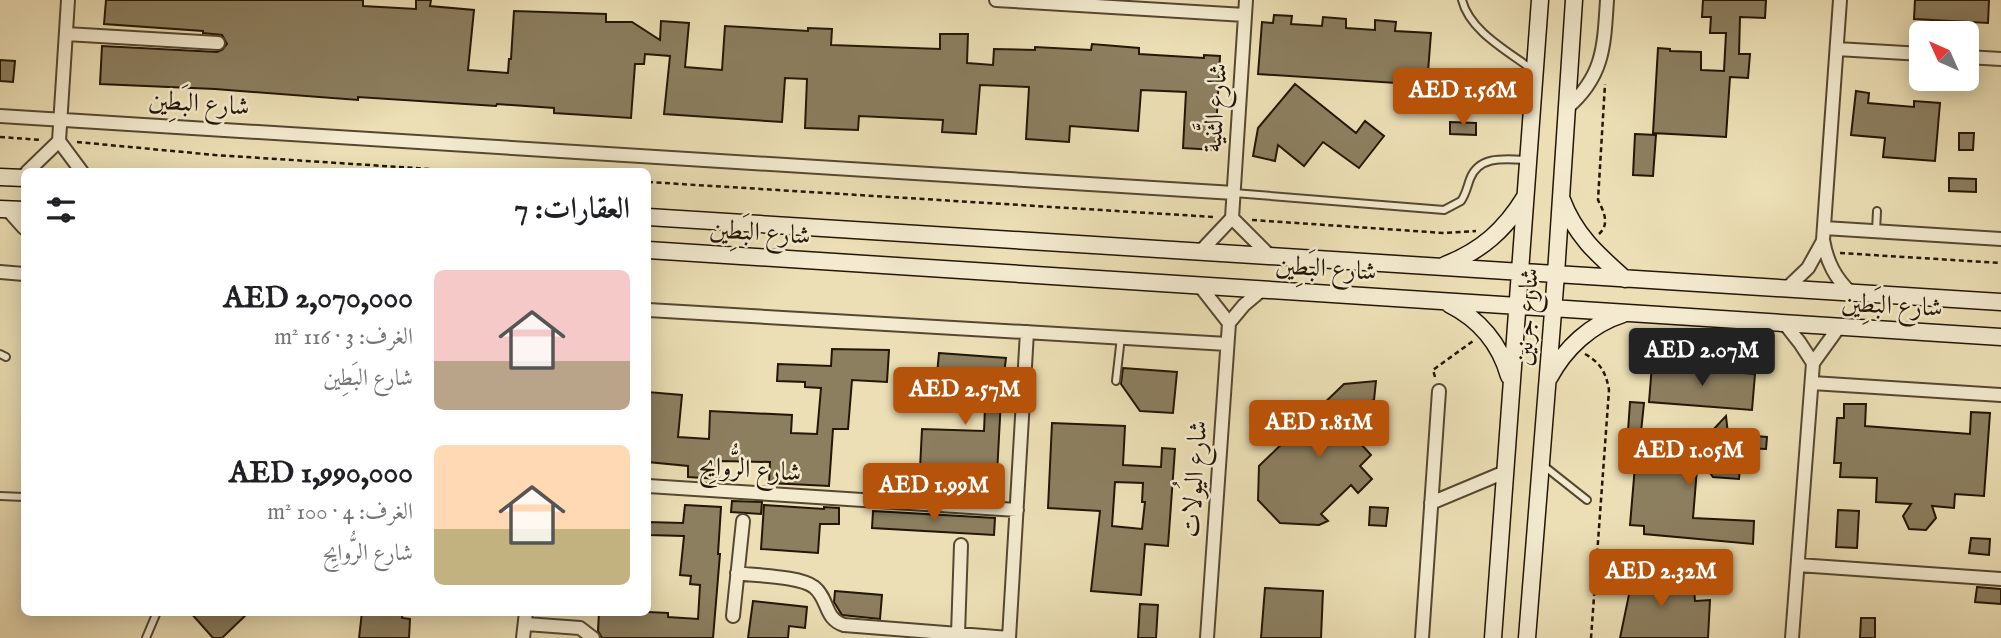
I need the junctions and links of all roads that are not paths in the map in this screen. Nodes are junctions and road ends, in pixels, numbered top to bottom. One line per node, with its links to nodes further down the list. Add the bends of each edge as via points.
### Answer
1 (68, 0): 10 (street)
2 (996, 0): 9 (street)
3 (1246, 0): 9 (street, شارع الثَّنية)
4 (1462, 0): 16 (lane, via 1476,26)
5 (1540, 0): 16 (main road, شارع جرنين)
6 (1574, 0): 17 (main road, شارع جرنين)
7 (1607, 0): 17 (street, via 1598,68)
8 (1840, 0): 12 (street)
9 (1245, 15): 26 (street, شارع الثَّنية)
10 (66, 34): 11 (street); 19 (street)
11 (218, 43)
12 (1837, 49): 13 (street); 36 (street)
13 (1909, 53)
14 (1979, 58): 15 (street)
15 (2001, 60)
16 (1535, 72): 21 (main road, شارع جرنين)
17 (1567, 108): 28 (main road, شارع جرنين)
18 (0, 116): 19 (street, شارع البَطِين)
19 (60, 120): 20 (street); 26 (street, شارع البَطِين)
20 (59, 141): 22 (street); 23 (street)
21 (1528, 160): 26 (lane, via 1486,162 1471,176 1461,201 1444,210); 27 (main road, شارع جرنين)
22 (31, 168)
23 (79, 168)
24 (21, 175): 25 (main road)
25 (0, 177)
26 (1234, 193): 32 (street, شارع الثَّنية)
27 (1526, 195): 40 (main road, via 1493,238); 42 (main road, شارع جرنين)
28 (1561, 195): 44 (main road, شارع جرنين); 45 (main road, via 1586,244)
29 (4, 209): 33 (street)
30 (1877, 211): 34 (lane)
31 (651, 217): 38 (main road, شارع البَطِين)
32 (1232, 218): 38 (street); 39 (street)
33 (21, 225)
34 (1876, 231): 35 (street); 36 (street)
35 (2001, 239)
36 (1824, 240): 48 (street, via 1808,268); 49 (street, via 1835,275)
37 (651, 250): 46 (main road, شارع البَطِين)
38 (1200, 252): 39 (main road, شارع البَطِين)
39 (1270, 256): 40 (main road, شارع البَطِين)
40 (1440, 267): 42 (main road, شارع البَطِين)
41 (0, 272): 43 (street)
42 (1520, 272): 44 (main road, شارع البَطِين); 52 (main road, شارع جرنين)
43 (21, 274)
44 (1556, 274): 45 (main road, شارع البَطِين); 53 (main road, شارع جرنين)
45 (1625, 279): 48 (main road, شارع البَطِين)
46 (1200, 286): 47 (main road, شارع البَطِين); 56 (street)
47 (1263, 289): 50 (main road, شارع البَطِين); 56 (street)
48 (1786, 289): 49 (main road, شارع البَطِين)
49 (1851, 293): 51 (main road, شارع البَطِين)
50 (1444, 301): 52 (main road, شارع البَطِين); 65 (main road, via 1486,332 1502,356)
51 (2001, 302)
52 (1517, 306): 53 (main road, شارع البَطِين); 65 (main road, شارع جرنين)
53 (1553, 308): 55 (main road, شارع البَطِين); 66 (main road, شارع جرنين)
54 (651, 310): 59 (street)
55 (1627, 313): 57 (main road, شارع البَطِين); 66 (main road, via 1601,323 1578,340)
56 (1229, 323): 62 (street, شارع اليُولات)
57 (1785, 324): 58 (main road, شارع البَطِين); 63 (street)
58 (1839, 327): 61 (main road, شارع البَطِين); 63 (street)
59 (1027, 332): 60 (street); 77 (street)
60 (1121, 337): 62 (street); 64 (lane)
61 (2001, 337)
62 (1227, 344): 91 (street, شارع اليُولات)
63 (1813, 363): 67 (street)
64 (1116, 381)
65 (1511, 383): 71 (main road, شارع جرنين)
66 (1547, 383): 70 (main road, شارع جرنين)
67 (1812, 383): 69 (street); 80 (street)
68 (1439, 391): 76 (street)
69 (2001, 395)
70 (1540, 463): 75 (lane); 94 (main road, شارع جرنين)
71 (1505, 472): 76 (street); 93 (main road, شارع جرنين)
72 (651, 486): 77 (street, شارع الرُّوايِح)
73 (0, 496): 74 (lane)
74 (21, 497)
75 (1587, 500)
76 (1431, 503): 92 (street)
77 (1017, 510): 90 (street)
78 (743, 521): 81 (street)
79 (961, 545): 86 (street)
80 (1798, 565): 82 (street); 95 (street)
81 (737, 573): 84 (street); 86 (street, via 810,585 822,596 830,617 844,625)
82 (2001, 579)
83 (156, 616): 87 (lane)
84 (733, 616)
85 (526, 618): 88 (street); 89 (street, via 580,628)
86 (958, 634): 90 (street)
87 (145, 638)
88 (523, 638)
89 (593, 638)
90 (1009, 638)
91 (1207, 638)
92 (1422, 638)
93 (1493, 638)
94 (1527, 638)
95 (1792, 638)

